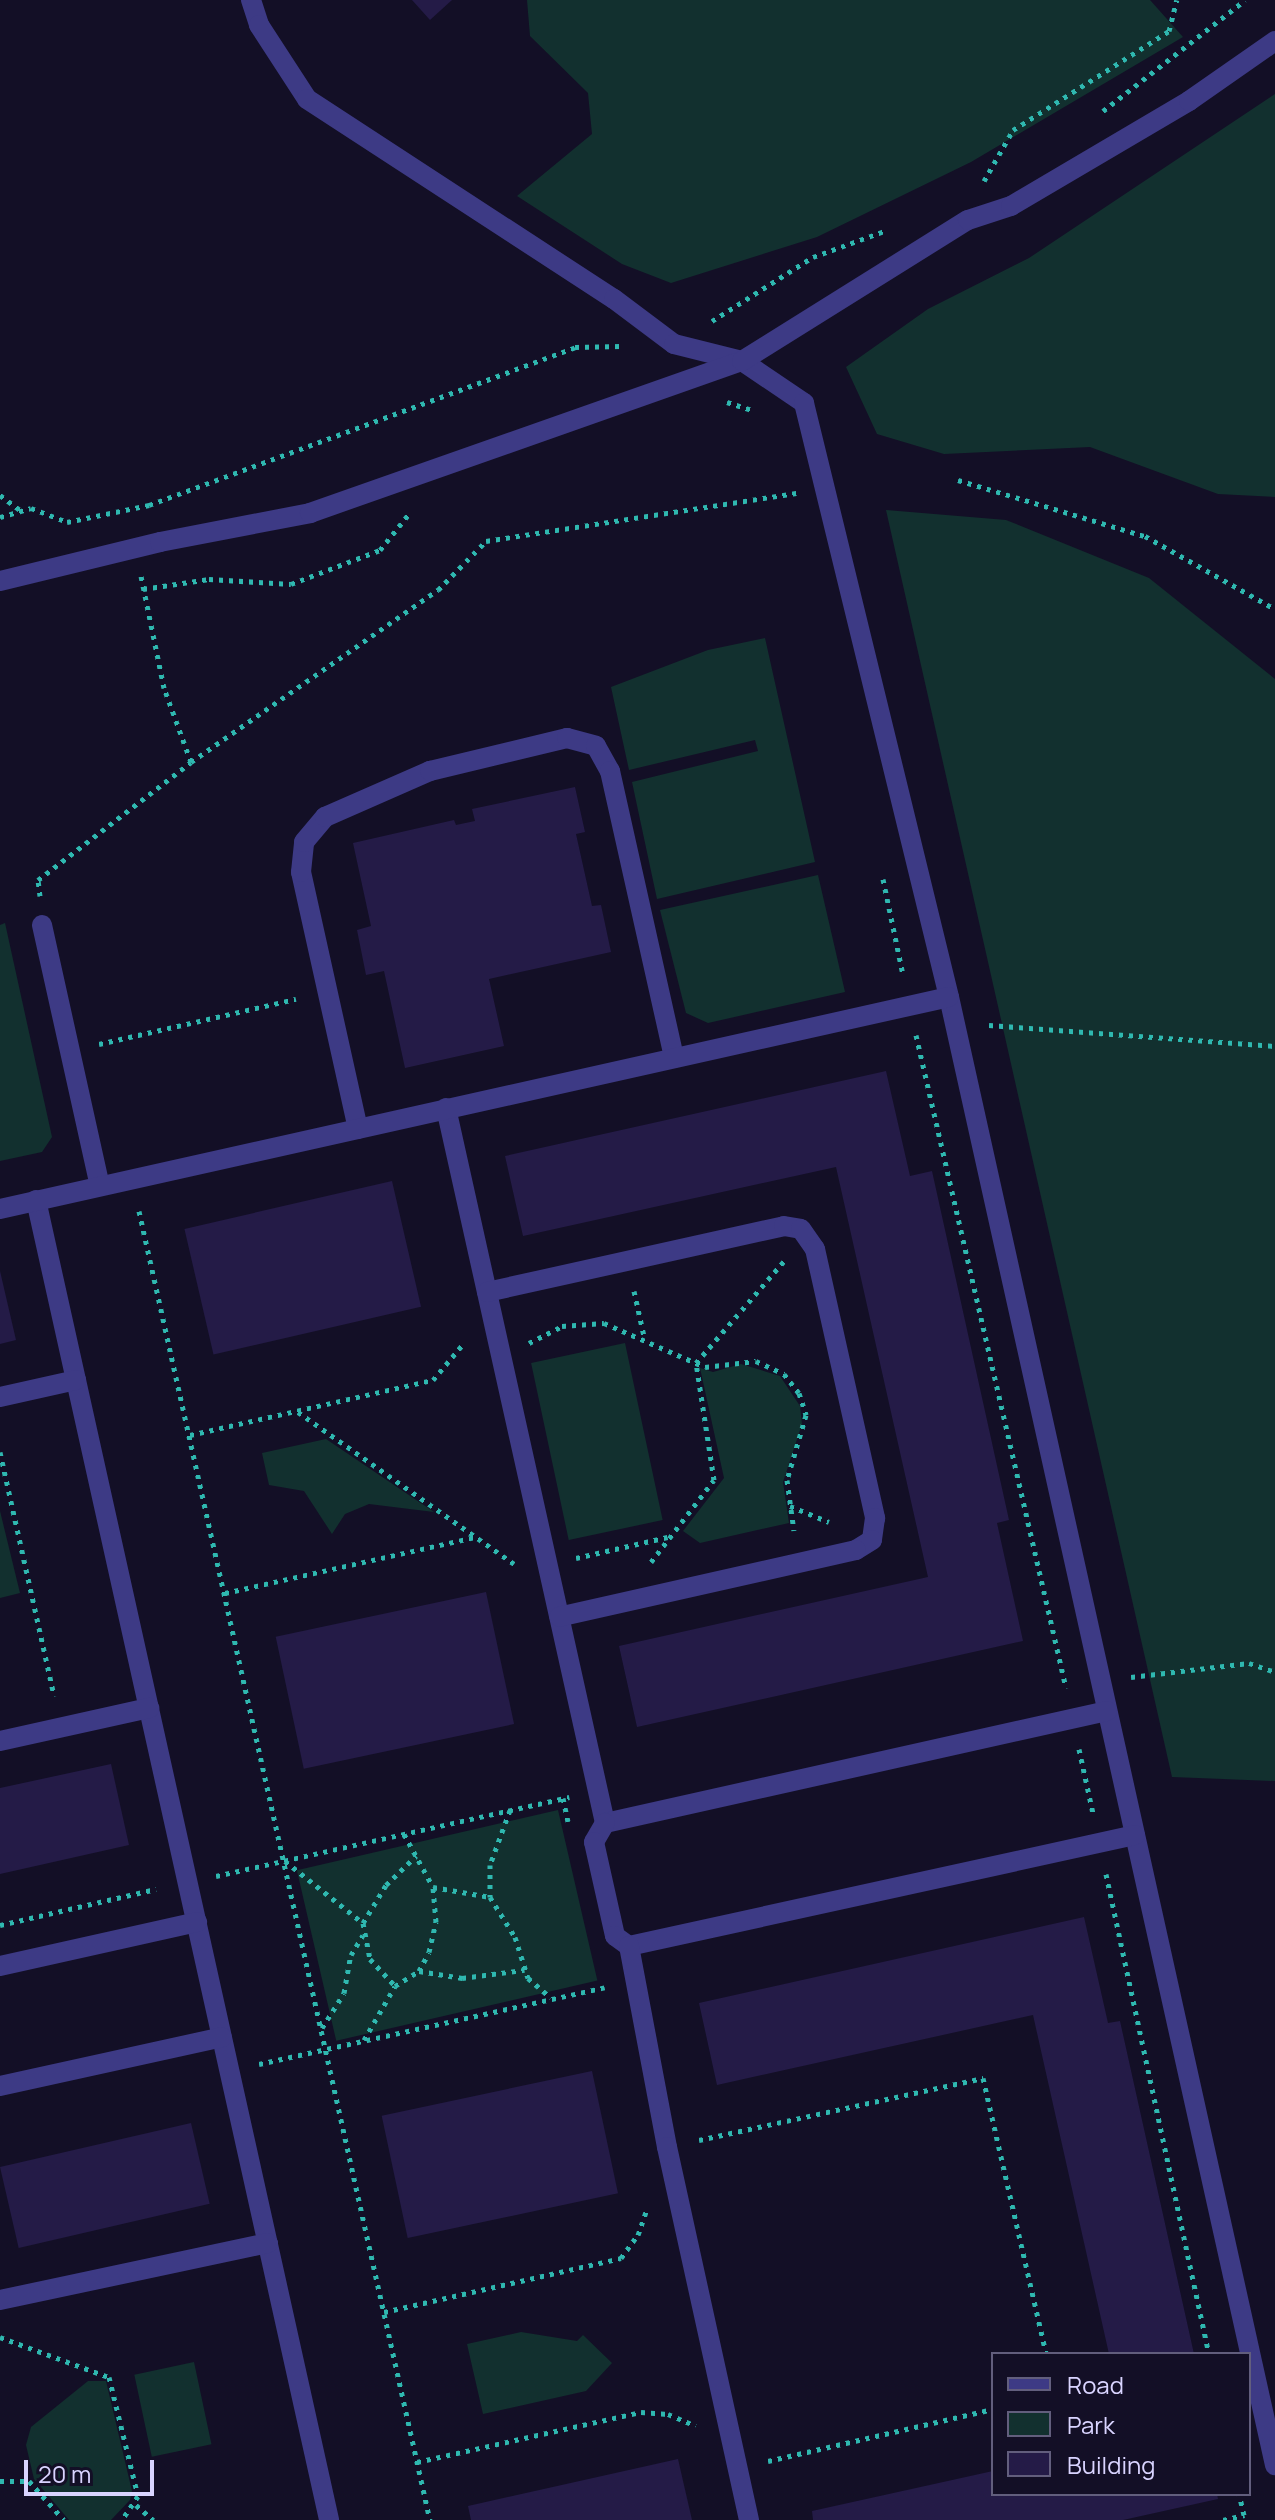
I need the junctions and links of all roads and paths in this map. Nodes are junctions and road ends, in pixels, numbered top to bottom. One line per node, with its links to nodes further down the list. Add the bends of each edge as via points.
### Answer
1 (251, 0): 5 (street, via 259,25 307,99 614,299 674,344)
2 (1177, 0): 4 (path, via 1169,31 1013,130)
3 (1275, 41): 5 (street, via 1189,101 1011,206 968,220)
4 (981, 188)
5 (742, 361): 10 (street, via 804,403); 16 (street, via 310,513)
6 (712, 407): 7 (path, via 727,402)
7 (768, 415)
8 (796, 478): 11 (path)
9 (958, 480): 19 (path, via 1145,536)
10 (822, 483): 11 (path); 24 (street)
11 (800, 492): 13 (path); 20 (path, via 486,541 438,590)
12 (0, 495): 15 (path)
13 (803, 507)
14 (422, 510): 18 (path, via 407,516 380,550 291,584 209,579)
15 (20, 511)
16 (136, 549): 17 (street); 18 (path)
17 (0, 581)
18 (143, 589): 20 (path, via 164,688)
19 (1275, 609)
20 (191, 762): 22 (path, via 38,880)
21 (881, 868): 25 (path)
22 (42, 925): 34 (street)
23 (328, 992): 28 (path); 30 (street, via 301,872 301,855 312,829 325,817 430,771 567,738 587,740 605,756 610,771); 32 (street)
24 (949, 997): 25 (street); 26 (street)
25 (909, 1005): 30 (street)
26 (954, 1023): 29 (path); 57 (street)
27 (899, 1034): 60 (path, via 914,1030)
28 (108, 1042)
29 (1275, 1046)
30 (674, 1058): 31 (street)
31 (446, 1108): 32 (street); 39 (street)
32 (358, 1129): 33 (street)
33 (132, 1179): 34 (street); 46 (path)
34 (100, 1186): 35 (street)
35 (36, 1200): 36 (street); 43 (street)
36 (0, 1209)
37 (807, 1234): 38 (street, via 784,1226); 41 (path); 50 (street, via 815,1249 876,1530 856,1550)
38 (627, 1261): 39 (street); 40 (path)
39 (488, 1297): 42 (street); 45 (path, via 437,1378)
40 (644, 1337): 41 (path); 42 (path, via 604,1323 562,1326 526,1345)
41 (696, 1363): 49 (path, via 715,1474); 50 (path, via 712,1368 740,1361 764,1363 784,1374 799,1393 805,1422 786,1489)
42 (505, 1371): 51 (street)
43 (76, 1380): 44 (street); 58 (street)
44 (0, 1397)
45 (298, 1412): 46 (path); 48 (path)
46 (190, 1435): 53 (path)
47 (0, 1452): 61 (path)
48 (476, 1537): 52 (path); 53 (path)
49 (670, 1537): 51 (path); 54 (path)
50 (802, 1563): 54 (street)
51 (548, 1564): 52 (street)
52 (554, 1592): 55 (street)
53 (225, 1593): 72 (path)
54 (618, 1604): 55 (street)
55 (559, 1617): 63 (street)
56 (1275, 1672): 57 (path, via 1249,1663)
57 (1100, 1680): 59 (street)
58 (149, 1708): 61 (street); 73 (street)
59 (1107, 1711): 60 (street); 69 (street)
60 (1073, 1718): 66 (street); 70 (path)
61 (62, 1728): 62 (street)
62 (0, 1741)
63 (598, 1790): 64 (path); 66 (street)
64 (563, 1798): 65 (path); 67 (path)
65 (510, 1810): 68 (path); 75 (path, via 490,1865)
66 (605, 1823): 80 (street, via 594,1842 615,1936)
67 (569, 1827)
68 (404, 1834): 71 (path); 72 (path)
69 (1135, 1835): 70 (street); 101 (street)
70 (1099, 1843): 80 (street); 100 (path)
71 (416, 1856): 74 (path); 77 (path, via 386,1885)
72 (284, 1861): 73 (path); 77 (path); 87 (path)
73 (188, 1882): 76 (street); 78 (path)
74 (433, 1887): 75 (path); 83 (path, via 434,1937)
75 (490, 1897): 82 (path, via 515,1937)
76 (197, 1922): 81 (street); 88 (street)
77 (363, 1923): 79 (path)
78 (0, 1925)
79 (363, 1935): 85 (path, via 376,1970); 87 (path, via 351,1955 344,1993)
80 (629, 1946): 93 (street)
81 (0, 1966)
82 (524, 1970): 83 (path, via 462,1978); 86 (path)
83 (419, 1971): 85 (path)
84 (601, 1972): 86 (path, via 605,1987)
85 (395, 1986): 89 (path)
86 (552, 1999): 89 (path)
87 (321, 2029): 90 (path)
88 (222, 2037): 91 (street); 92 (street)
89 (364, 2041): 90 (path)
90 (326, 2049): 91 (path); 97 (path)
91 (230, 2070): 95 (street)
92 (0, 2086)
93 (667, 2147): 99 (path, via 983,2078); 104 (street)
94 (648, 2206): 97 (path, via 638,2235 621,2258)
95 (268, 2243): 96 (street); 115 (street)
96 (0, 2300)
97 (384, 2312): 105 (path)
98 (0, 2337): 110 (path, via 109,2377)
99 (1046, 2352)
100 (1209, 2352)
101 (1250, 2352)
102 (1251, 2357): 106 (street)
103 (991, 2409): 107 (path)
104 (730, 2442): 105 (path, via 668,2414 641,2412); 107 (street)
105 (417, 2462): 116 (path)
106 (1275, 2465)
107 (736, 2468): 117 (street)
108 (0, 2481): 112 (path, via 29,2481)
109 (1239, 2496): 111 (path)
110 (136, 2505): 113 (path); 114 (path)
111 (1244, 2518): 118 (path)
112 (64, 2520)
113 (122, 2520)
114 (153, 2520)
115 (329, 2520)
116 (430, 2520)
117 (749, 2520)
118 (1223, 2520)

